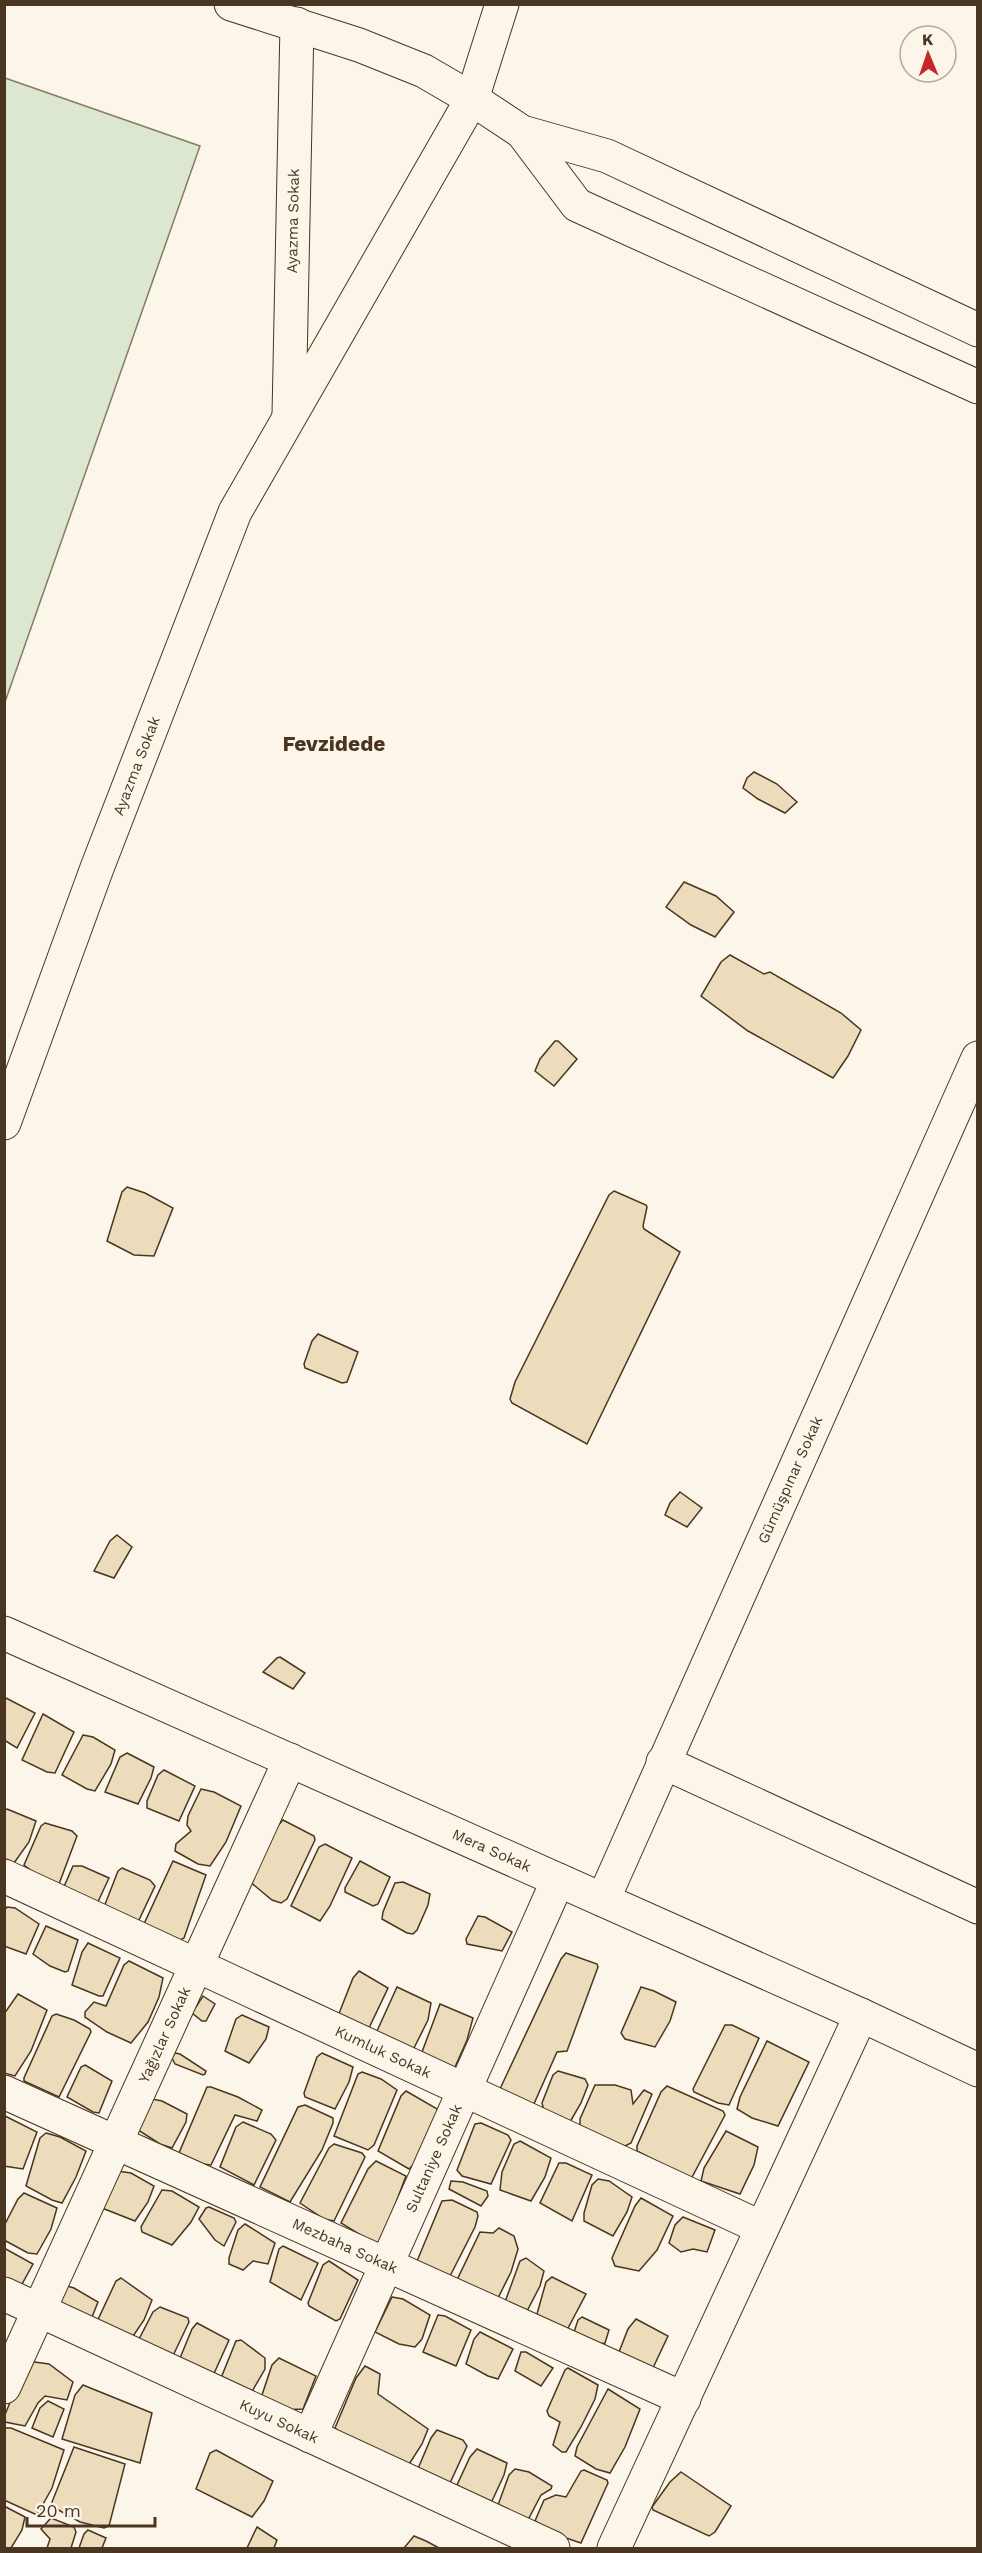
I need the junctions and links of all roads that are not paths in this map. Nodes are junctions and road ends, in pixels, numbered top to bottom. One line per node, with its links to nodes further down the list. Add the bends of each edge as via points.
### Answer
1 (231, 4): 3 (street)
2 (502, 4): 4 (street, Ayazma Sokak)
3 (297, 24): 4 (street, via 424,71); 8 (street, Ayazma Sokak)
4 (472, 99): 5 (street); 8 (street, Ayazma Sokak)
5 (522, 132): 6 (street, via 607,156); 7 (street, via 577,205)
6 (978, 330)
7 (978, 387)
8 (289, 419): 10 (street, Ayazma Sokak, via 235,512)
9 (978, 1058): 13 (street, Gümüşpınar Sokak)
10 (4, 1123)
11 (6, 1637): 12 (street, Mera Sokak)
12 (290, 1760): 15 (street, Mera Sokak); 18 (street, Yağızlar Sokak)
13 (663, 1762): 16 (street, Gümüşpınar Sokak); 17 (street)
14 (4, 1876): 18 (street, Kumluk Sokak)
15 (558, 1880): 16 (street, Mera Sokak); 21 (street, Sultaniye Sokak)
16 (603, 1900): 19 (street, Mera Sokak)
17 (978, 1907)
18 (197, 1965): 21 (street, Kumluk Sokak); 23 (street, Yağızlar Sokak)
19 (861, 2015): 20 (street, Mera Sokak); 24 (street)
20 (978, 2070)
21 (464, 2090): 24 (street, Kumluk Sokak); 25 (street, Sultaniye Sokak)
22 (4, 2092): 23 (street, Mezbaha Sokak)
23 (117, 2143): 25 (street, Mezbaha Sokak); 27 (street, Yağızlar Sokak)
24 (762, 2228): 29 (street)
25 (386, 2265): 29 (street, Mezbaha Sokak); 30 (street, Sultaniye Sokak)
26 (4, 2294): 27 (street, Kuyu Sokak)
27 (41, 2311): 28 (street, Yağızlar Sokak); 30 (street, Kuyu Sokak)
28 (4, 2387)
29 (684, 2399): 32 (street)
30 (310, 2436): 31 (street, Kuyu Sokak)
31 (540, 2546)
32 (614, 2548)

